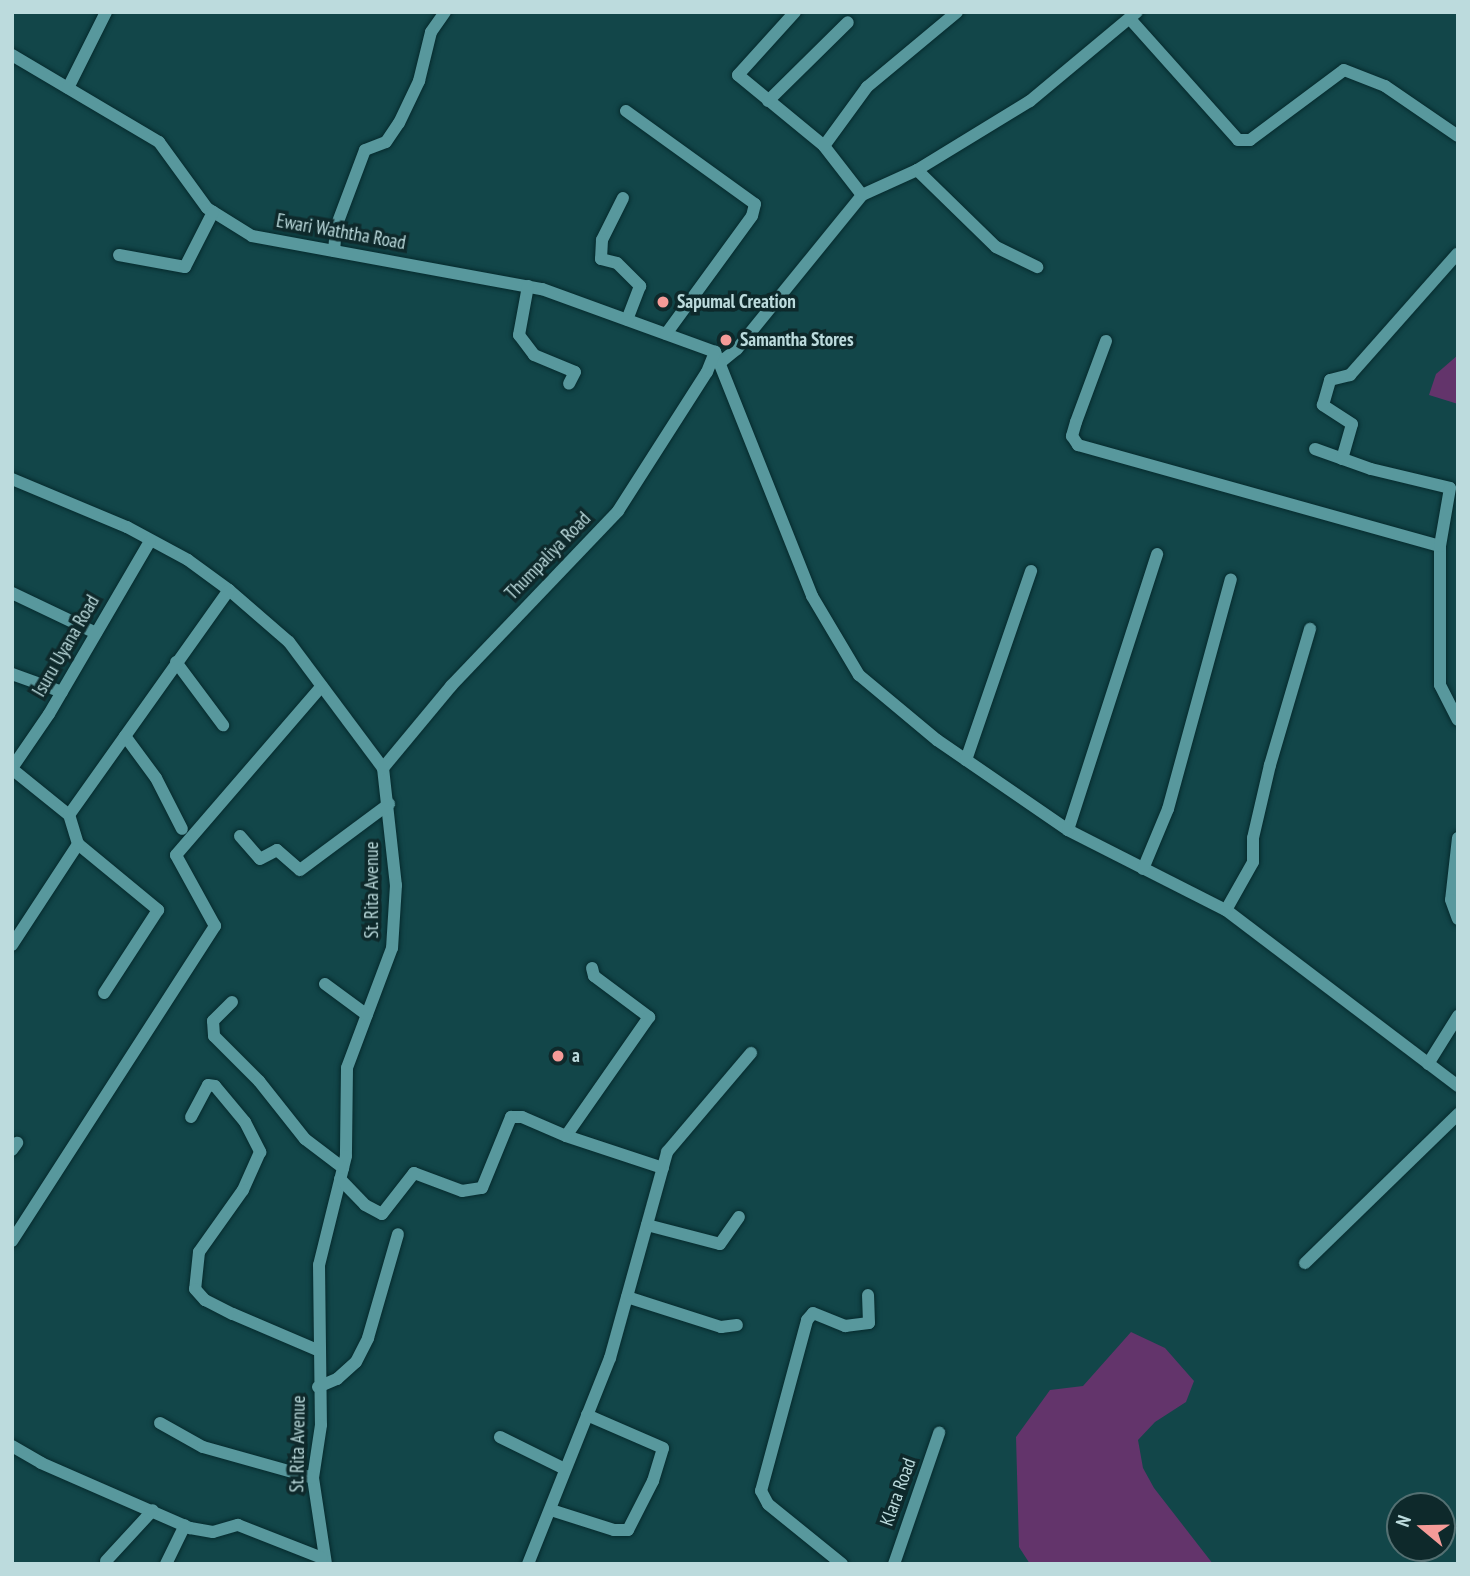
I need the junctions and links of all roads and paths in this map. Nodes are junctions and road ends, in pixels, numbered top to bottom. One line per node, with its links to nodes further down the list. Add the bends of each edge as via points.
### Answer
1 (106, 12): 8 (street)
2 (445, 12): 17 (street, via 430,32 419,81 399,123 386,142 365,150 336,227)
3 (795, 12): 9 (street, via 738,75)
4 (957, 12): 12 (street, via 867,87)
5 (1133, 16): 11 (street, via 1238,140 1250,140 1344,71 1385,86); 13 (street, via 1030,102)
6 (848, 22): 9 (street)
7 (12, 55): 8 (street, Ewari Waththa Road)
8 (68, 88): 16 (street, Ewari Waththa Road, via 159,142)
9 (768, 101): 12 (street)
10 (626, 111): 23 (street, via 755,204 752,216)
11 (1458, 136)
12 (824, 146): 14 (street)
13 (917, 170): 14 (street); 20 (street, via 996,247)
14 (862, 195): 25 (street, Thumpaliya Road, via 737,349)
15 (623, 198): 22 (street, via 602,240 601,258 617,263 640,286)
16 (213, 212): 17 (street, Ewari Waththa Road, via 253,236); 19 (street, via 185,267)
17 (334, 251): 21 (street, Ewari Waththa Road)
18 (1457, 254): 28 (street, via 1350,375 1330,380 1323,405 1352,424)
19 (118, 255)
20 (1037, 267)
21 (528, 286): 22 (street, Ewari Waththa Road); 26 (street, via 519,335 534,355 575,372)
22 (627, 320): 23 (street, Ewari Waththa Road)
23 (666, 334): 25 (street, Ewari Waththa Road)
24 (1107, 341): 31 (street, via 1072,436 1078,445)
25 (719, 357): 46 (street, via 802,573 834,636 859,675); 47 (street, Thumpaliya Road, via 618,511 451,686)
26 (569, 384)
27 (1315, 449): 28 (street)
28 (1342, 459): 31 (street, via 1450,488)
29 (12, 479): 30 (street, St. Rita Avenue)
30 (150, 541): 35 (street, St. Rita Avenue, via 188,560); 38 (street, Isuru Uyana Road)
31 (1440, 546): 43 (street, via 1440,685)
32 (1157, 554): 52 (street)
33 (1031, 571): 46 (street)
34 (1231, 579): 56 (street, via 1168,809)
35 (229, 590): 39 (street); 41 (street, St. Rita Avenue, via 289,642)
36 (12, 593): 38 (street)
37 (1310, 629): 57 (street, via 1270,765 1253,862)
38 (96, 633): 42 (street, Isuru Uyana Road)
39 (176, 662): 44 (street); 45 (street)
40 (12, 674): 42 (street)
41 (322, 686): 47 (street, St. Rita Avenue); 77 (street, via 176,855 215,926)
42 (62, 692): 48 (street, Isuru Uyana Road)
43 (1458, 720)
44 (223, 725)
45 (125, 736): 50 (street); 51 (street, via 156,778)
46 (966, 760): 52 (street)
47 (383, 768): 49 (street, St. Rita Avenue)
48 (12, 769): 50 (street)
49 (389, 804): 53 (street, via 300,870 277,850 260,859); 64 (street, St. Rita Avenue, via 396,885 392,948)
50 (69, 815): 55 (street)
51 (182, 830)
52 (1068, 830): 56 (street)
53 (240, 836)
54 (1458, 838): 58 (street, via 1451,900)
55 (78, 844): 59 (street); 62 (street, via 158,910)
56 (1143, 869): 57 (street)
57 (1226, 910): 67 (street)
58 (1458, 919)
59 (12, 945)
60 (592, 968): 71 (street, via 594,976 649,1017)
61 (325, 984): 64 (street)
62 (104, 993)
63 (232, 1002): 73 (street, via 213,1021 214,1036 305,1139)
64 (367, 1015): 73 (street, St. Rita Avenue, via 347,1068)
65 (1458, 1016): 67 (street)
66 (751, 1053): 72 (street, via 667,1152)
67 (1428, 1064): 68 (street)
68 (1458, 1086)
69 (1458, 1114): 78 (street)
70 (191, 1117): 82 (street, via 208,1085 215,1086 245,1122 260,1152 243,1190 199,1252 195,1289 205,1300 233,1314)
71 (566, 1136): 72 (street); 73 (street, via 522,1117 511,1118 482,1188 463,1191 414,1173 382,1213 365,1205)
72 (663, 1168): 75 (street)
73 (342, 1173): 82 (street, St. Rita Avenue, via 319,1265)
74 (739, 1217): 75 (street, via 720,1244)
75 (647, 1225): 80 (street)
76 (398, 1234): 83 (street, via 379,1306 356,1362 337,1379)
77 (12, 1241)
78 (1305, 1263)
79 (868, 1295): 98 (street, via 869,1323 845,1326 813,1313 807,1320 761,1491 768,1504)
80 (627, 1297): 81 (street, via 721,1327); 84 (street)
81 (737, 1325)
82 (317, 1350): 83 (street, St. Rita Avenue)
83 (318, 1387): 90 (street, St. Rita Avenue, via 321,1425)
84 (587, 1415): 89 (street); 92 (street, via 663,1448 653,1481 628,1530 614,1530)
85 (160, 1423): 90 (street, via 203,1447)
86 (939, 1433): 99 (street, Klara Road)
87 (500, 1437): 89 (street)
88 (12, 1446): 91 (street)
89 (565, 1469): 92 (street)
90 (313, 1478): 95 (street, St. Rita Avenue)
91 (153, 1510): 93 (street); 94 (street)
92 (551, 1510): 97 (street)
93 (184, 1525): 95 (street, via 213,1532 238,1525); 96 (street)
94 (106, 1560)
95 (324, 1561)
96 (166, 1564)
97 (528, 1564)
98 (842, 1564)
99 (894, 1564)

